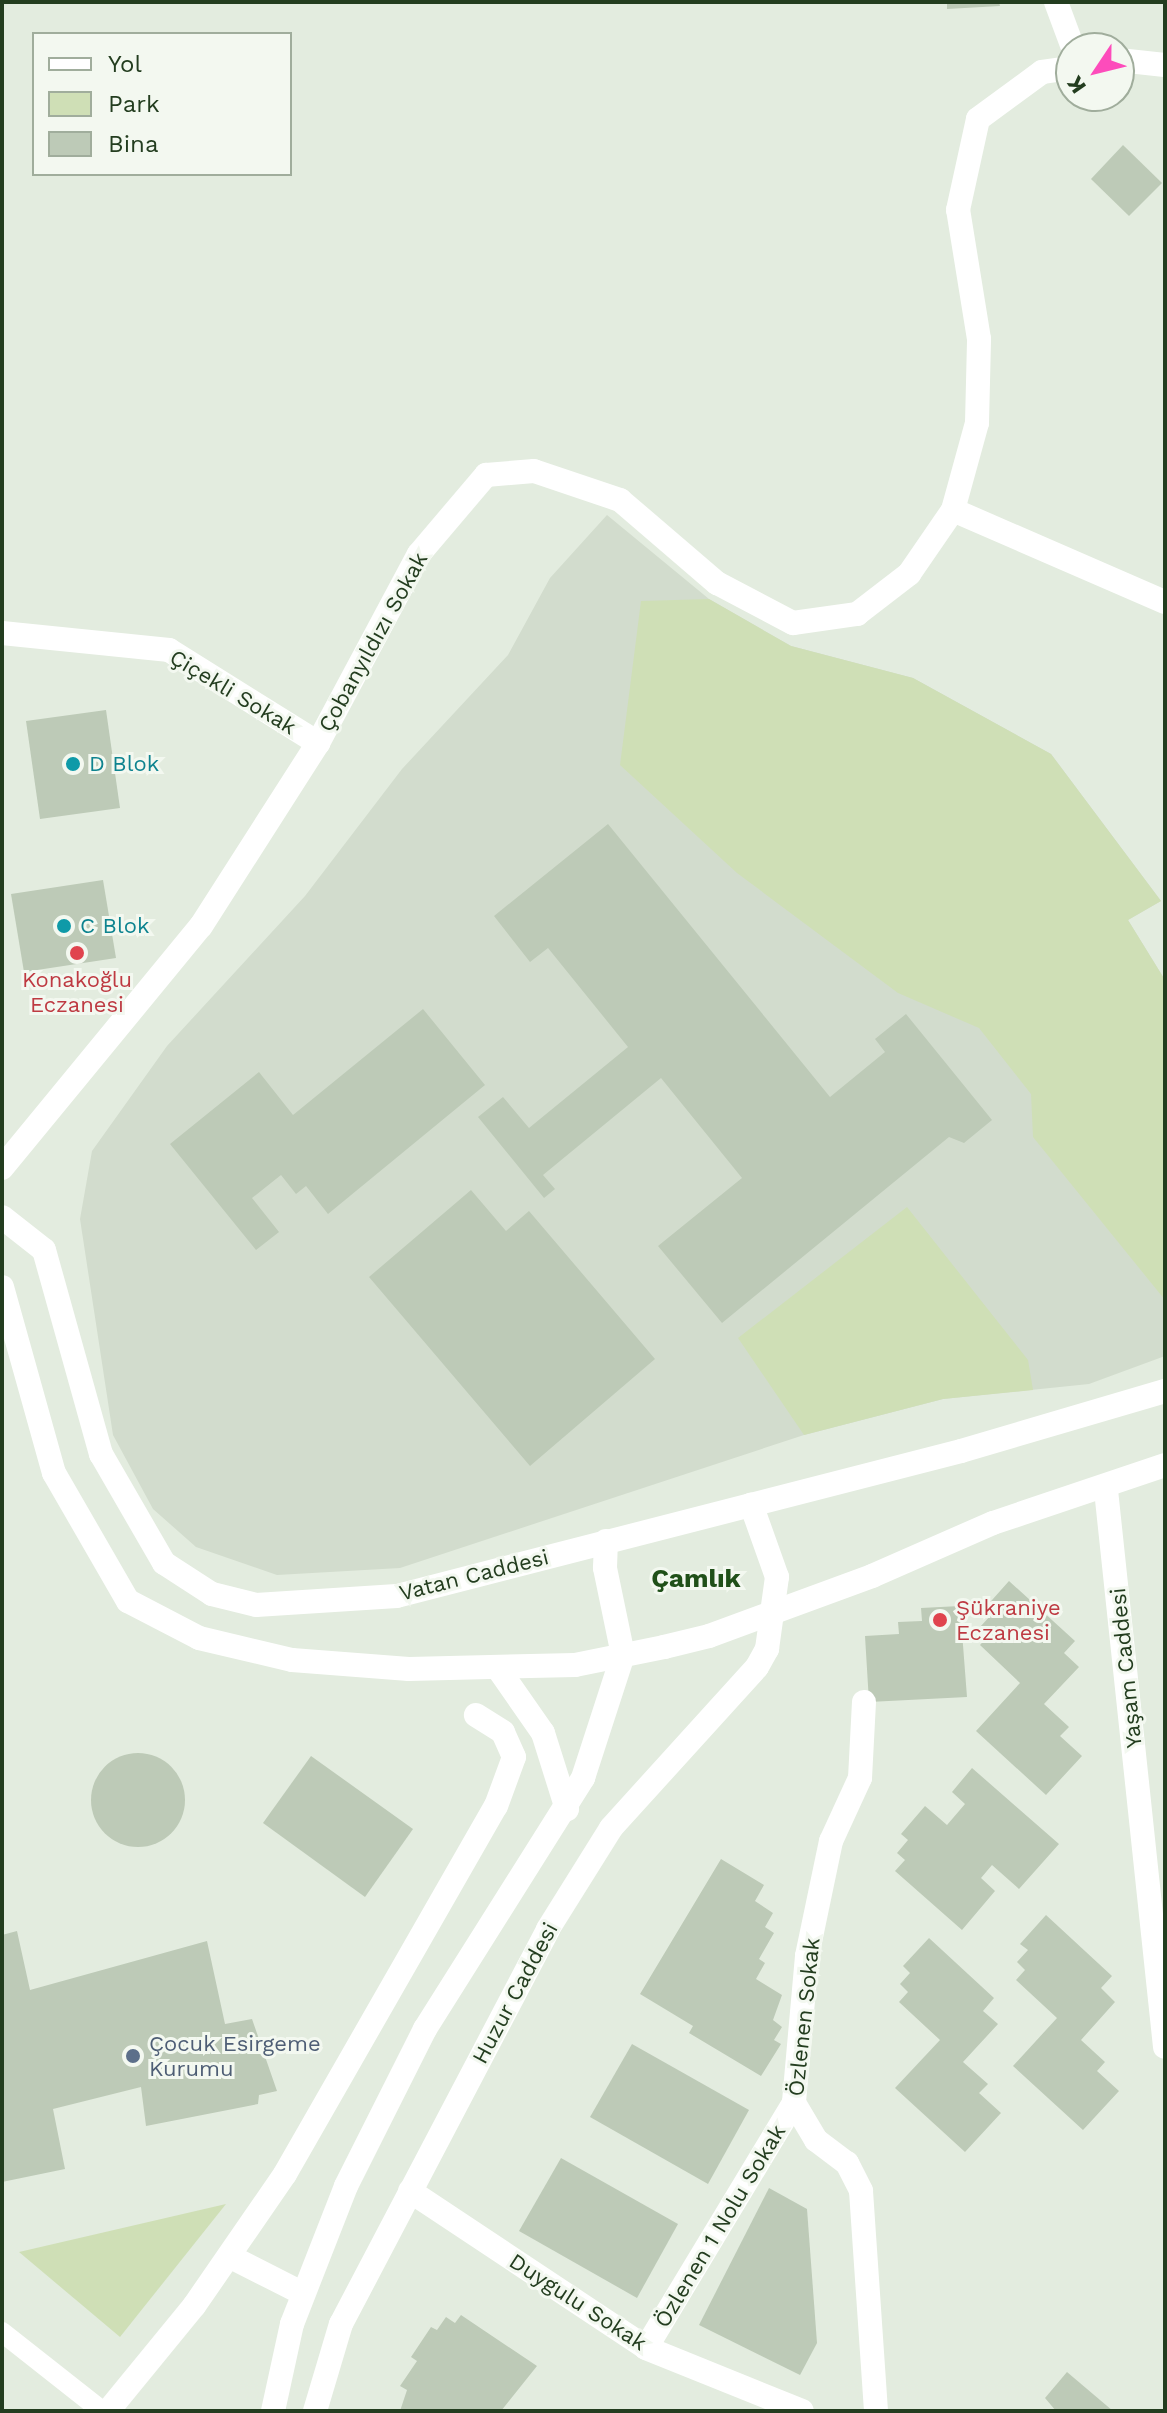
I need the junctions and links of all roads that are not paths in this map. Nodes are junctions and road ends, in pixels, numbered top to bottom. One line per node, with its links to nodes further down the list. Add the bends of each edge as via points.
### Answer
1 (1056, 2): 2 (street)
2 (1067, 32)
3 (1135, 62): 4 (street)
4 (1165, 65)
5 (1055, 70): 6 (street, Çobanyıldızı Sokak, via 1042,72 978,119 958,210 979,339 977,423)
6 (953, 510): 7 (street); 9 (street, Çobanyıldızı Sokak, via 909,574 857,614 793,623 717,583 620,500 534,471 486,475 419,554)
7 (1165, 602)
8 (2, 633): 9 (street, Çiçekli Sokak, via 169,650)
9 (318, 743): 10 (street, Çobanyıldızı Sokak, via 201,926)
10 (2, 1168)
11 (2, 1217): 17 (street, Vatan Caddesi, via 44,1250 101,1454 164,1563 212,1594 256,1605 397,1596)
12 (2, 1287): 20 (street, via 54,1473 128,1601 199,1638 292,1660 409,1669)
13 (1165, 1391): 16 (street, Vatan Caddesi)
14 (1165, 1465): 15 (street)
15 (1106, 1490): 18 (street, via 993,1523); 24 (street, Yaşam Caddesi)
16 (751, 1504): 17 (street, Vatan Caddesi); 18 (street, Huzur Caddesi, via 777,1577)
17 (606, 1541): 19 (street, via 605,1568)
18 (770, 1613): 19 (street, via 709,1636); 27 (street, Huzur Caddesi, via 767,1649 757,1667 611,1828 548,1929)
19 (623, 1655): 20 (street, via 575,1665); 23 (street, via 583,1778)
20 (497, 1667): 23 (street, via 543,1733)
21 (864, 1702): 26 (street, Özlenen Sokak, via 860,1778 831,1841 807,1956)
22 (476, 1715): 28 (street, via 503,1732 514,1757 501,1796 397,1985)
23 (567, 1809): 29 (street, via 425,2029 346,2186)
24 (1155, 1845): 25 (street, Yaşam Caddesi)
25 (1165, 2047)
26 (794, 2103): 31 (street, Özlenen 1 Nolu Sokak); 36 (street, Özlenen Sokak, via 816,2140 847,2163 861,2191)
27 (410, 2191): 31 (street, Duygulu Sokak); 34 (street, Huzur Caddesi, via 341,2324)
28 (229, 2256): 29 (street); 32 (street)
29 (302, 2293): 33 (street, via 277,2371)
30 (2, 2332): 32 (lane)
31 (646, 2348): 35 (street, Duygulu Sokak)
32 (105, 2411)
33 (273, 2411)
34 (315, 2411)
35 (802, 2411)
36 (876, 2411)

